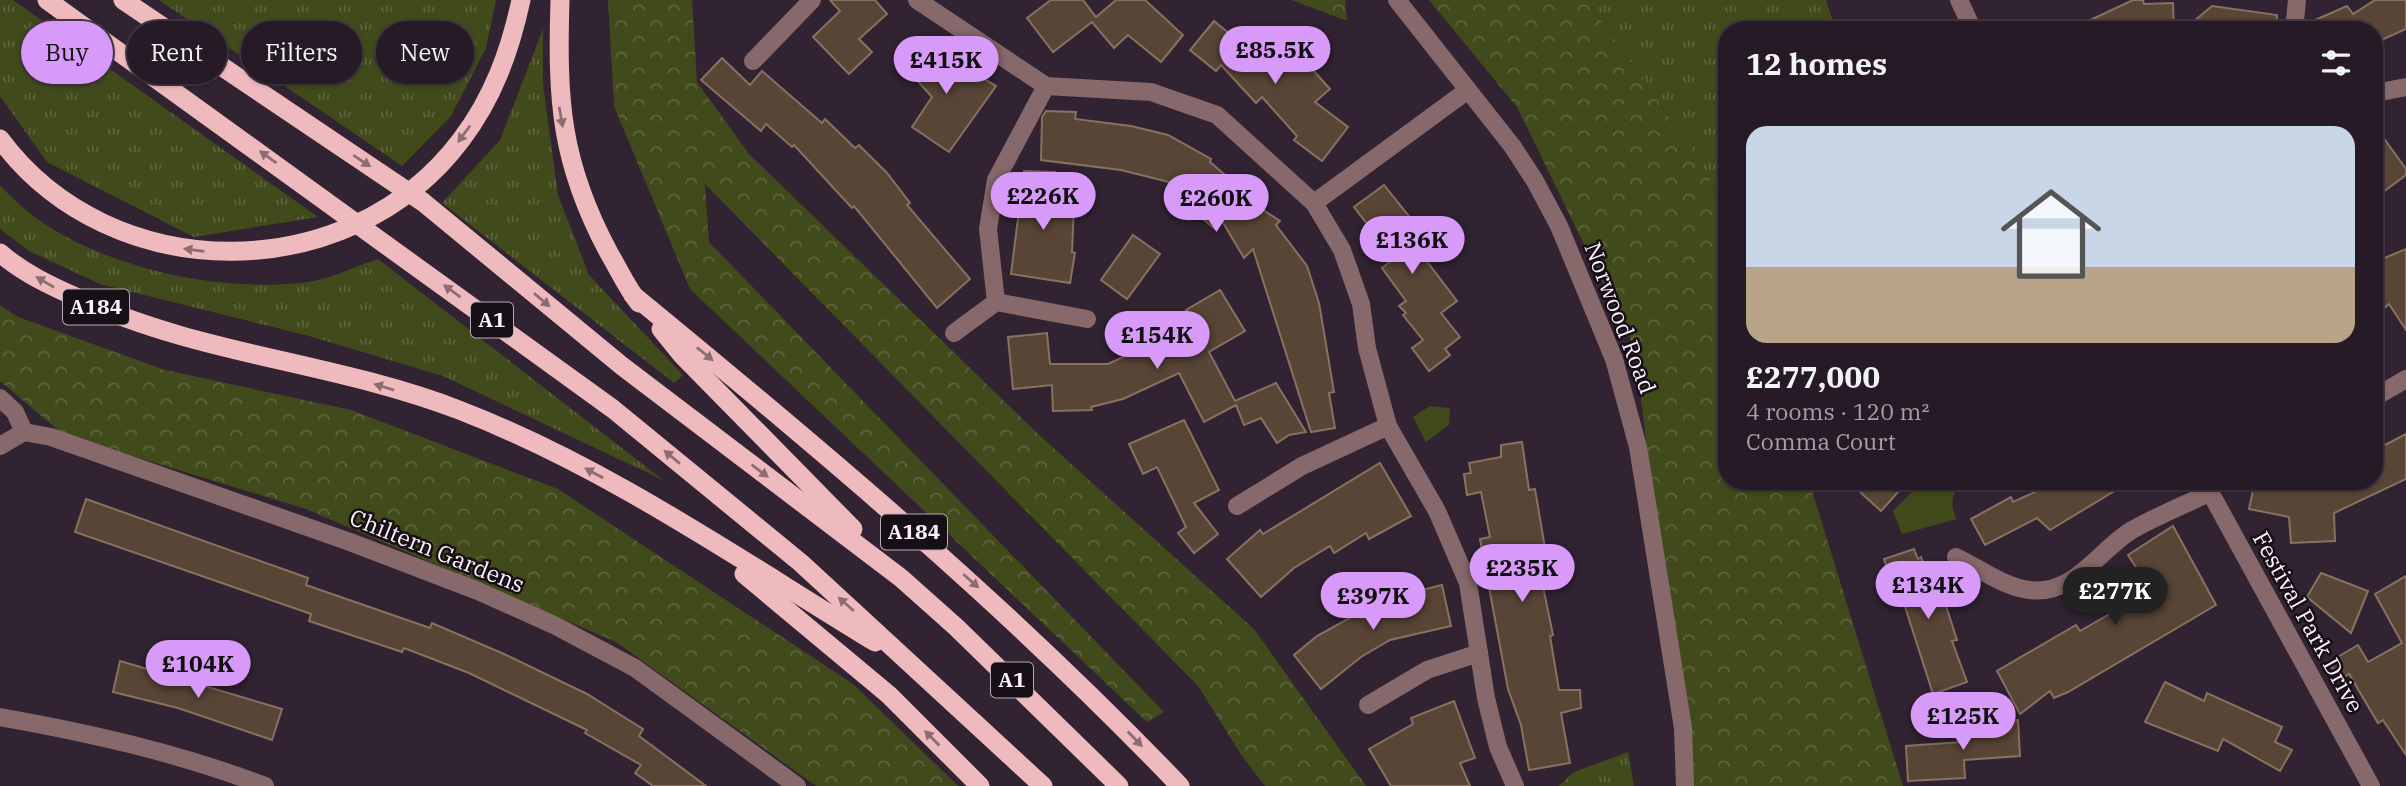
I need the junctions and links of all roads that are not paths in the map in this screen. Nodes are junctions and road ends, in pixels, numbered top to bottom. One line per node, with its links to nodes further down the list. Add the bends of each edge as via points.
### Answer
1 (47, 0): 37 (highway, A1, one-way to 1, via 801,563 614,409)
2 (123, 0): 35 (highway, A1, one-way to 35, via 423,202 622,366)
3 (521, 0): 17 (highway, one-way to 17, via 499,76 459,142 434,170 372,216 300,244 217,252 172,247 129,235 88,217 50,192)
4 (559, 0): 20 (highway, A1, one-way to 20, via 559,111 572,168 590,217)
5 (812, 0): 12 (street)
6 (917, 0): 13 (street)
7 (1397, 0): 15 (street, Norwood Road)
8 (1959, 0): 10 (street)
9 (2297, 0): 11 (street)
10 (1969, 21)
11 (2295, 21)
12 (753, 61)
13 (1046, 86): 18 (street, via 1152,92 1217,115); 21 (street, via 996,180 988,229)
14 (2406, 87): 16 (street)
15 (1468, 90): 18 (street); 47 (street, Norwood Road, via 1535,181 1559,226 1614,359 1638,447 1683,728)
16 (2383, 91)
17 (0, 139)
18 (1314, 203): 27 (street, via 1342,250 1360,304)
19 (0, 253): 33 (highway, A184, one-way to 19, via 553,451 456,409 136,322 48,285)
20 (633, 295): 35 (highway, A1, via 682,355); 45 (highway, A184, one-way to 45, via 839,465 984,593)
21 (996, 302): 22 (street); 23 (street)
22 (1087, 318)
23 (954, 332)
24 (2406, 379): 25 (street)
25 (2383, 392)
26 (0, 398): 28 (street, via 15,412)
27 (1388, 426): 32 (street, via 1301,466); 36 (street, via 1454,545 1468,583)
28 (24, 432): 29 (street); 41 (street, Chiltern Gardens, via 51,437 350,542 556,626 635,668)
29 (0, 446)
30 (2201, 490): 34 (street, via 2133,530 2084,571 2050,589 2017,586)
31 (2208, 490): 48 (street, Festival Park Drive)
32 (1237, 506)
33 (695, 532): 37 (highway, A184); 42 (highway, A184, one-way to 33, via 889,695)
34 (1956, 557)
35 (901, 578): 44 (highway, A1)
36 (1479, 653): 38 (street, via 1427,670); 46 (street, via 1498,747)
37 (915, 666): 43 (highway, A1)
38 (1368, 705)
39 (0, 717): 40 (street, via 152,749)
40 (265, 786)
41 (797, 786)
42 (980, 786)
43 (1043, 786)
44 (1119, 786)
45 (1180, 786)
46 (1515, 786)
47 (1685, 786)
48 (2371, 786)

